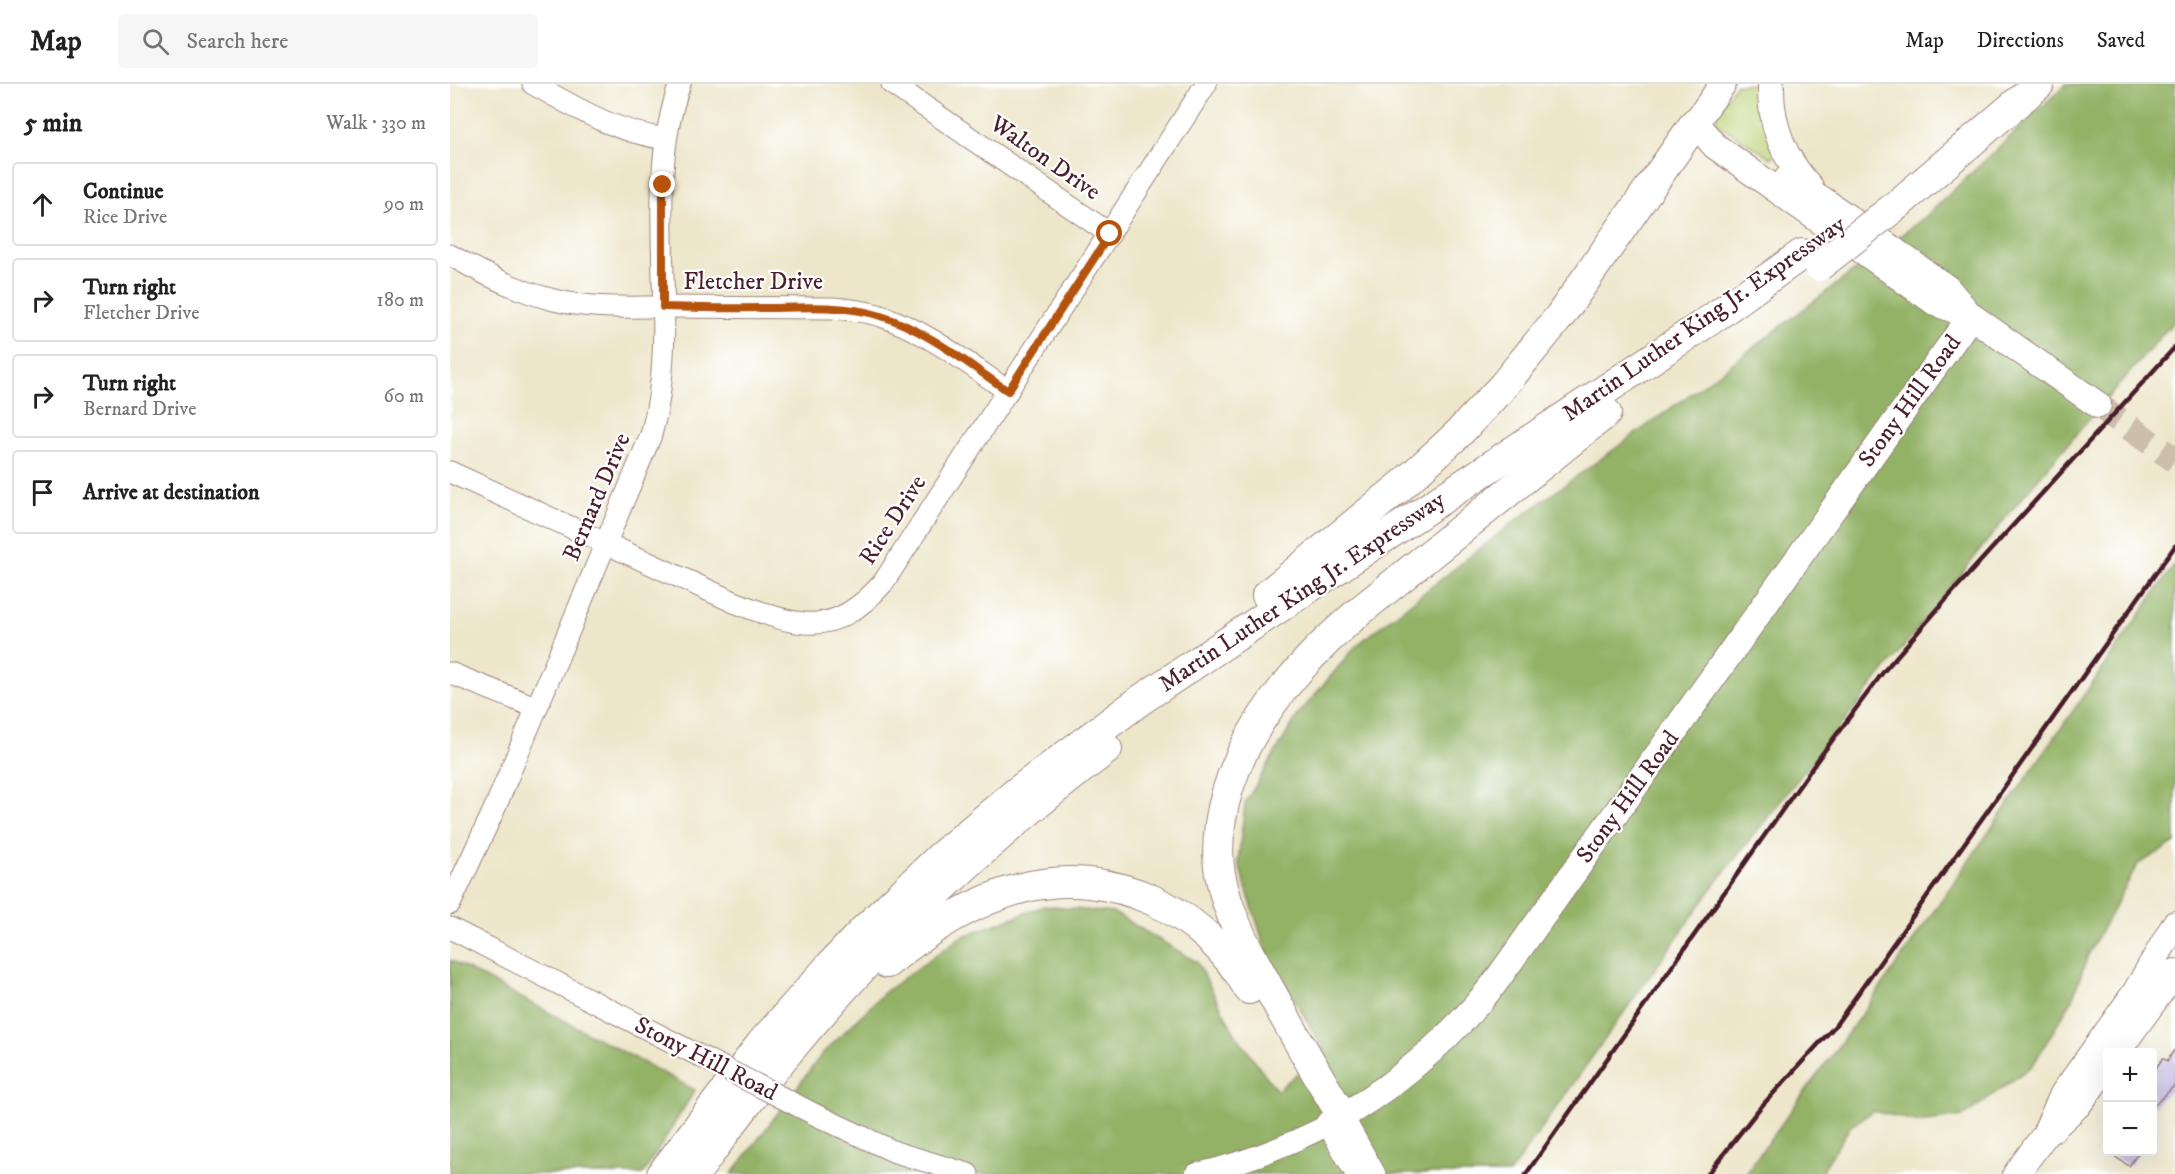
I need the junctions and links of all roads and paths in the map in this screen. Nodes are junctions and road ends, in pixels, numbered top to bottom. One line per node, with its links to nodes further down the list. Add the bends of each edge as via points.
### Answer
1 (533, 84): 10 (street, via 621,129)
2 (680, 84): 10 (street, Bernard Drive)
3 (892, 84): 13 (street, Walton Drive)
4 (1206, 84): 13 (street, Rice Drive)
5 (1723, 84): 9 (main road)
6 (1771, 84): 12 (main road, via 1772,114 1782,144 1798,174)
7 (2010, 84): 11 (highway, Martin Luther King Jr. Expressway)
8 (2039, 84): 11 (highway, Martin Luther King Jr. Expressway)
9 (1695, 123): 12 (main road, via 1724,134); 17 (main road, via 1715,146 1936,303); 25 (highway, via 1541,340 1473,418 1380,504)
10 (666, 139): 16 (street, Bernard Drive)
11 (1889, 199): 15 (highway, Martin Luther King Jr. Expressway, bridge)
12 (1823, 200): 17 (main road, via 1947,288)
13 (1110, 234): 18 (street, Rice Drive)
14 (450, 255): 16 (street, Fletcher Drive, via 498,280 555,300 603,307)
15 (1811, 260): 20 (highway, Martin Luther King Jr. Expressway, via 1724,334); 25 (highway, Martin Luther King Jr. Expressway, via 1713,318)
16 (663, 307): 18 (street, Fletcher Drive, via 832,308 869,313 920,334); 22 (street, Bernard Drive, via 663,360 655,421)
17 (1971, 316): 19 (main road); 34 (main road, Stony Hill Road, via 1494,984 1459,1026 1421,1062)
18 (1008, 391): 22 (street, Rice Drive, via 883,583 857,609 831,621 778,620)
19 (2098, 405)
20 (1606, 413): 32 (highway, Martin Luther King Jr. Expressway, via 1153,716 1071,776 918,909); 34 (highway, via 1329,639 1263,717 1233,772 1222,812 1218,851 1228,908)
21 (450, 472): 22 (street, Rice Drive)
22 (606, 543): 24 (street, Bernard Drive)
23 (450, 673): 24 (street)
24 (537, 708): 26 (street, Bernard Drive, via 494,810)
25 (1100, 729): 36 (highway, Martin Luther King Jr. Expressway, via 978,823 864,930 761,1044)
26 (456, 875): 27 (street, Bernard Drive)
27 (450, 904)
28 (2175, 924): 35 (main road, via 2135,993 2063,1094)
29 (450, 928): 38 (street, Stony Hill Road, bridge, via 816,1115 896,1152)
30 (2175, 972): 31 (main road)
31 (2121, 1048)
32 (780, 1060): 34 (highway, via 883,966 945,921 1024,887 1086,883 1152,899 1215,941 1241,975 1307,1092); 37 (highway, Martin Luther King Jr. Expressway)
33 (2103, 1072): 35 (main road, via 2078,1105)
34 (1335, 1121): 39 (street, Stony Hill Road, via 1257,1157); 40 (street); 41 (street)
35 (2044, 1136): 42 (main road)
36 (662, 1174)
37 (695, 1174)
38 (968, 1174)
39 (1196, 1174)
40 (1356, 1174)
41 (1376, 1174)
42 (2016, 1174)

